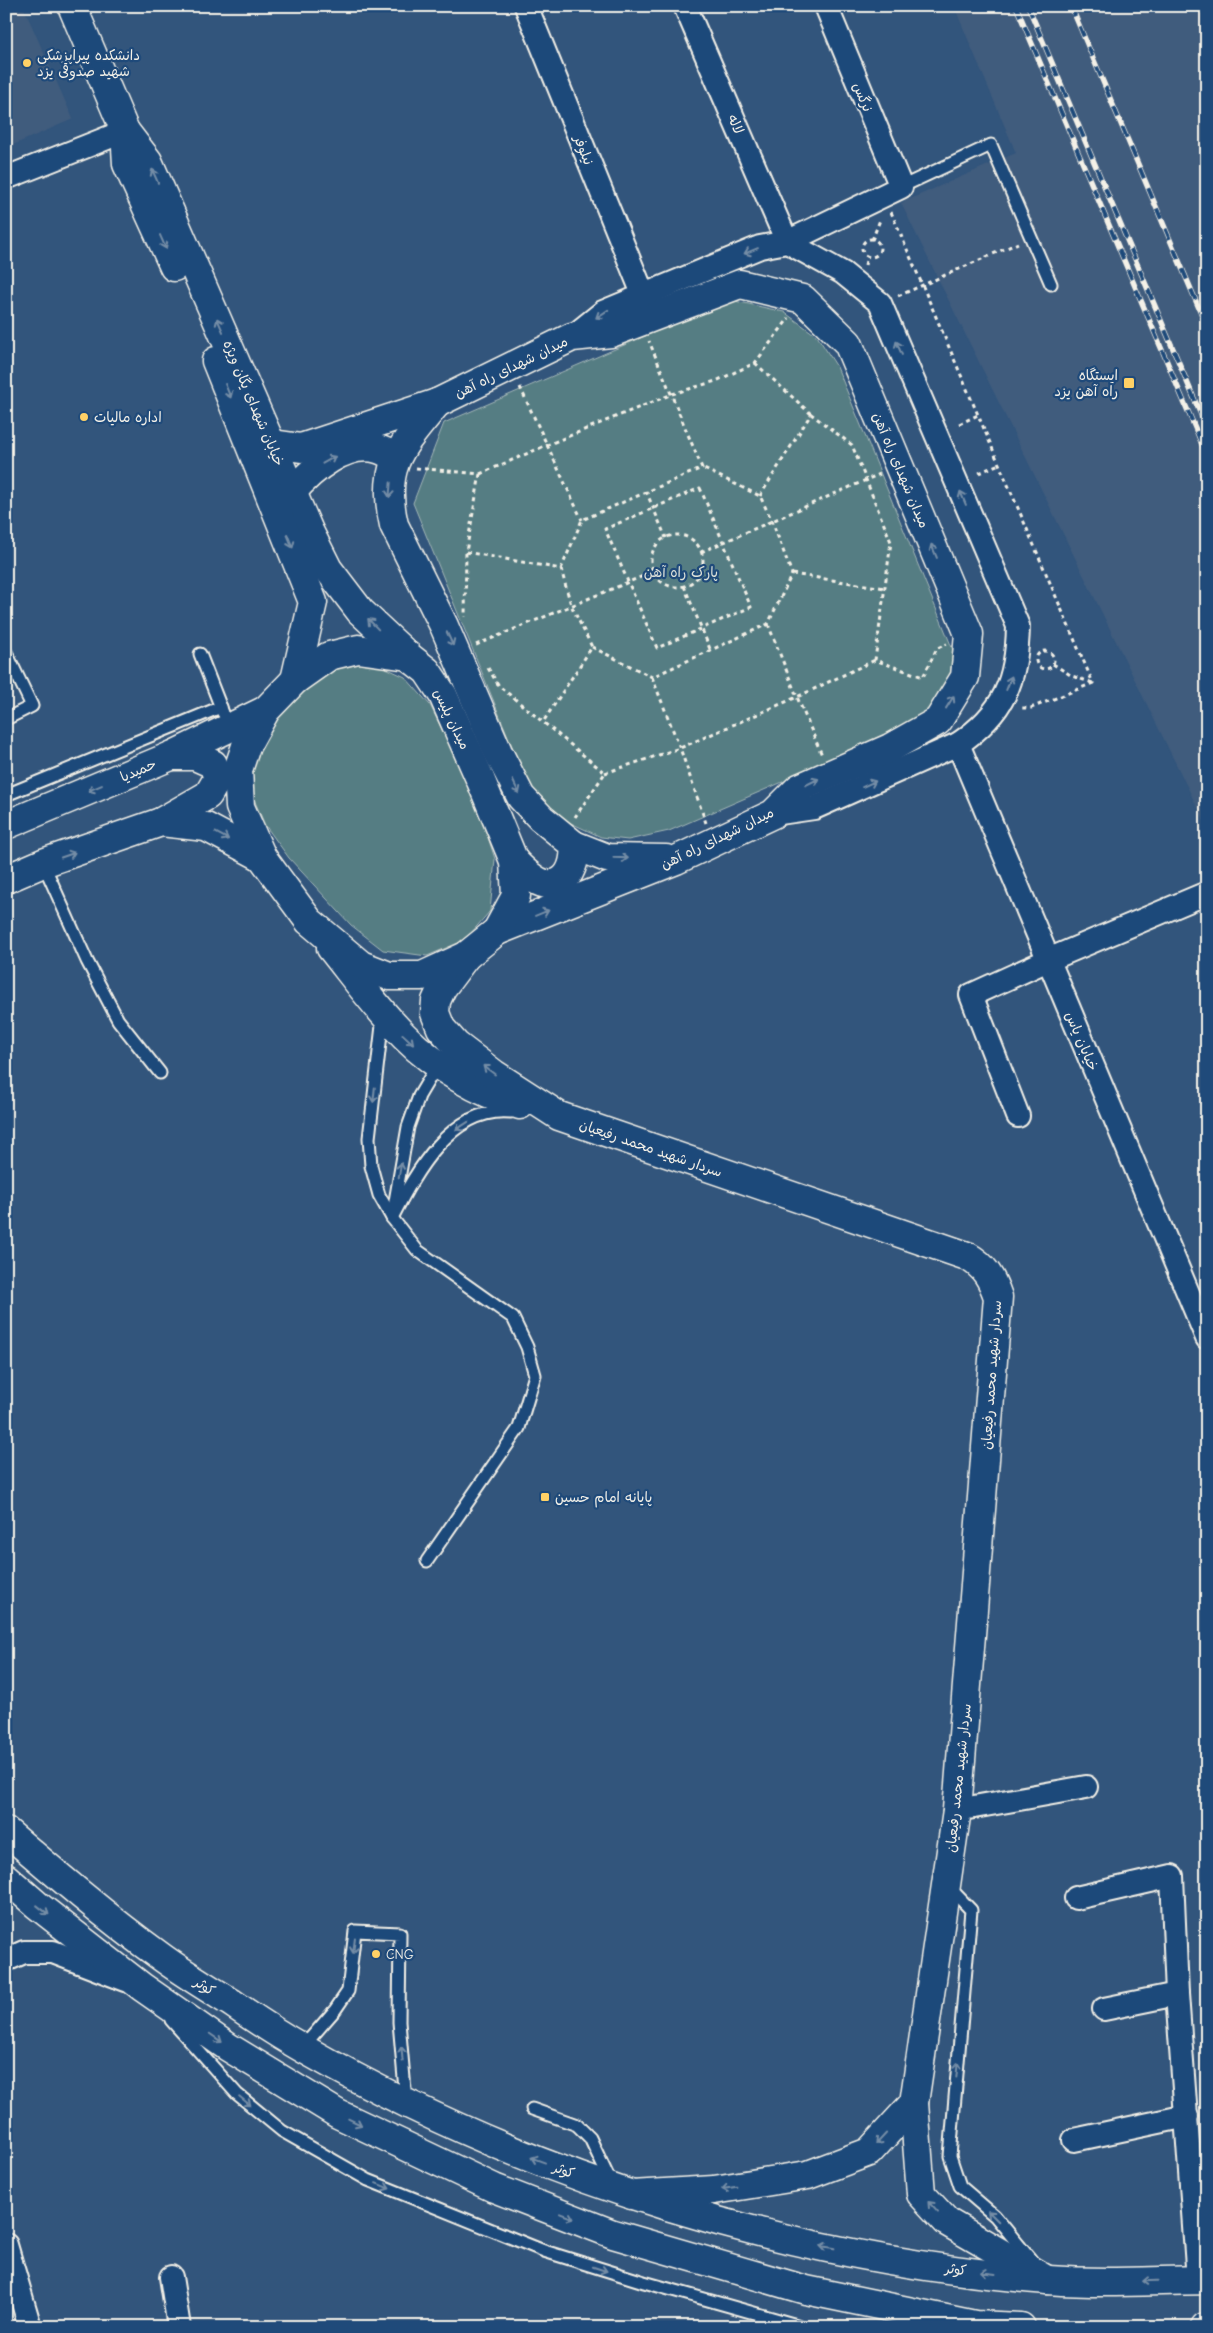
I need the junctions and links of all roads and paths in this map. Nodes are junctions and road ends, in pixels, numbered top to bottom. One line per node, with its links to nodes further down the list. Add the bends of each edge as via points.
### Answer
1 (72, 6): 5 (main road, خیابان شهدای یگان ویژه)
2 (526, 6): 14 (street, نیلوفر)
3 (685, 6): 10 (street, لاله)
4 (826, 6): 7 (street, نرگس)
5 (125, 131): 6 (street); 26 (main road, خیابان شهدای یگان ویژه, one-way to 5, via 148,161); 66 (main road, خیابان شهدای یگان ویژه, one-way to 66, via 127,164 208,341 313,602)
6 (6, 178)
7 (901, 187): 9 (lane, via 991,145); 10 (street)
8 (889, 207): 13 (path)
9 (1031, 237): 12 (lane); 13 (path)
10 (786, 242): 14 (street, one-way to 14, via 760,247); 16 (street, via 843,273)
11 (862, 250): 11 (path, via 869,257 878,253 879,247 877,242 867,240)
12 (1051, 284)
13 (922, 285): 16 (path); 24 (path)
14 (643, 294): 18 (street, one-way to 18, via 603,312)
15 (803, 299): 17 (main road, میدان شهدای راه آهن, via 740,284); 19 (path); 30 (main road, میدان شهدای راه آهن, via 848,343)
16 (880, 303): 69 (street, one-way to 16, via 1012,680 1018,649 1018,626)
17 (640, 322): 18 (main road, میدان شهدای راه آهن, via 611,333); 21 (path)
18 (572, 337): 20 (main road, میدان شهدای راه آهن)
19 (755, 363): 21 (path, via 716,381); 23 (path)
20 (511, 367): 22 (main road, میدان شهدای راه آهن); 27 (path)
21 (672, 394): 27 (path); 31 (path)
22 (437, 403): 26 (main road, میدان شهدای راه آهن, via 301,448); 28 (main road)
23 (811, 414): 34 (path, via 852,444); 37 (path)
24 (978, 415): 25 (path); 29 (path)
25 (958, 424)
26 (273, 444): 36 (main road, خیابان شهدای یگان ویژه)
27 (547, 445): 33 (path); 39 (path)
28 (395, 461): 33 (path); 36 (main road, one-way to 28, via 309,473 329,459 360,448 377,449); 57 (main road, one-way to 57, via 390,499 394,525)
29 (999, 464): 32 (path); 67 (path)
30 (899, 465): 34 (path); 55 (main road, میدان شهدای راه آهن, one-way to 30)
31 (702, 468): 35 (path); 37 (path)
32 (980, 473)
33 (480, 474): 43 (path)
34 (866, 480): 40 (path); 50 (path, via 891,542)
35 (646, 491): 38 (path); 39 (path)
36 (292, 492): 61 (main road, خیابان شهدای یگان ویژه, one-way to 36, via 360,611 328,569)
37 (760, 496): 40 (path)
38 (653, 508): 41 (path); 42 (path, via 700,488); 48 (path, via 605,529)
39 (582, 520): 45 (path)
40 (772, 521): 42 (path); 47 (path)
41 (666, 538): 44 (path, via 684,535 695,541); 46 (path, via 659,540 652,551 650,564)
42 (724, 542): 44 (path); 54 (path, via 751,607)
43 (466, 552): 45 (path); 52 (path)
44 (702, 552): 49 (path, via 703,565 698,576)
45 (562, 569): 51 (path)
46 (653, 572): 48 (path); 49 (path, via 664,584 676,588)
47 (792, 574): 50 (path); 53 (path)
48 (628, 582): 51 (path); 54 (path, via 656,648)
49 (684, 586): 54 (path)
50 (885, 588): 62 (path)
51 (571, 604): 56 (path); 57 (path)
52 (465, 618)
53 (768, 624): 58 (path); 68 (path)
54 (701, 629): 58 (path)
55 (969, 634): 62 (path, via 937,648 923,677); 78 (main road, میدان شهدای راه آهن, one-way to 55, via 890,748 938,721 965,678)
56 (592, 647): 65 (path); 73 (path)
57 (471, 648): 83 (main road, one-way to 83, via 498,752 521,797)
58 (710, 649): 65 (path)
59 (6, 652): 72 (lane, via 32,706)
60 (200, 654): 71 (lane)
61 (408, 656): 66 (main road, میدان پلیس, via 358,650 329,656); 87 (main road, میدان پلیس, via 427,671 443,695)
62 (875, 660): 68 (path)
63 (485, 662): 73 (path, via 499,686)
64 (1053, 664): 64 (path, via 1052,654 1041,652 1036,661 1039,666 1049,668); 67 (path, via 1072,676)
65 (652, 677): 75 (path)
66 (296, 680): 70 (main road, میدان پلیس)
67 (1093, 683): 69 (path, via 1032,708)
68 (796, 697): 75 (path); 78 (path)
69 (998, 708): 74 (street, via 976,732)
70 (266, 710): 71 (main road, حمیدیا); 85 (main road, میدان پلیس, via 246,746 238,770 240,807)
71 (225, 718): 76 (main road, حمیدیا); 79 (lane)
72 (6, 720)
73 (543, 722): 77 (path)
74 (958, 744): 80 (street, one-way to 74, via 814,808); 94 (street, خیابان یاس)
75 (680, 748): 77 (path); 84 (path)
76 (171, 756): 81 (main road, via 195,756 213,764 218,778 208,795); 82 (main road, حمیدیا, one-way to 82)
77 (605, 773): 83 (path)
78 (828, 774): 80 (main road, میدان شهدای راه آهن, one-way to 78, via 799,788)
79 (6, 796)
80 (773, 814): 84 (main road, میدان شهدای راه آهن)
81 (161, 822): 85 (main road, one-way to 85, via 206,827); 88 (main road, one-way to 81)
82 (6, 825)
83 (568, 840): 86 (main road, one-way to 86, via 607,858); 87 (main road, via 574,864 560,880 547,884 534,878)
84 (712, 842): 86 (main road, میدان شهدای راه آهن)
85 (262, 858): 91 (main road, میدان پلیس)
86 (676, 860): 92 (main road, میدان شهدای راه آهن, one-way to 86)
87 (514, 861): 92 (main road, میدان پلیس, via 516,896)
88 (43, 863): 89 (main road); 97 (lane, via 118,1020)
89 (6, 879)
90 (1207, 893): 94 (street)
91 (309, 921): 93 (main road, میدان پلیس, via 361,965 389,976 422,976); 95 (main road)
92 (497, 931): 93 (main road, میدان پلیس)
93 (466, 956): 98 (main road, سردار شهید محمد رفیعیان, one-way to 93, via 456,1045 441,1028 434,1013 442,988)
94 (1048, 960): 99 (street, via 971,995); 101 (street, خیابان یاس)
95 (383, 1012): 96 (main road, one-way to 96, via 406,1038); 100 (lane, one-way to 100, via 370,1156 379,1195)
96 (439, 1064): 98 (main road, via 478,1088); 100 (lane, one-way to 96, via 408,1127 419,1096)
97 (160, 1073)
98 (539, 1114): 100 (lane, one-way to 100, via 498,1110 464,1123 448,1136 414,1176); 104 (main road, سردار شهید محمد رفیعیان, via 967,1256 979,1263 992,1280 998,1297)
99 (1018, 1116)
100 (392, 1218): 102 (lane, via 417,1250 512,1318 527,1348 535,1375 519,1428)
101 (1207, 1338)
102 (427, 1561)
103 (1086, 1787): 104 (street)
104 (957, 1810): 107 (main road, سردار شهید محمد رفیعیان)
105 (6, 1831): 113 (main road, کوثر, via 161,1957)
106 (6, 1878): 110 (main road, one-way to 110)
107 (946, 1884): 115 (main road, سردار شهید محمد رفیعیان); 124 (lane, one-way to 107, via 995,2216 960,2186 950,2156 971,1910)
108 (1076, 1898): 111 (street, via 1172,1876)
109 (6, 1960): 110 (street, via 24,1952 54,1952)
110 (142, 1987): 125 (main road, one-way to 125, via 228,2047 338,2114 494,2188 613,2234 806,2290); 128 (lane, one-way to 128, via 237,2094 282,2131 368,2180 544,2251)
111 (1178, 1994): 112 (street); 117 (street)
112 (1104, 2010)
113 (302, 2048): 114 (main road, کوثر); 114 (lane, one-way to 113, via 399,2022 400,1933 355,1931 348,1991)
114 (406, 2103): 120 (main road, کوثر, one-way to 114, via 508,2149)
115 (914, 2104): 120 (main road, one-way to 120, via 869,2152 808,2175 714,2190); 124 (main road, سردار شهید محمد رفیعیان, one-way to 115, via 948,2222 922,2194)
116 (532, 2109): 120 (lane, via 577,2125 590,2138)
117 (1186, 2116): 118 (street); 119 (street)
118 (1074, 2140)
119 (1199, 2174): 123 (street)
120 (623, 2191): 124 (main road, کوثر, one-way to 120, via 928,2265 816,2245 708,2219)
121 (6, 2245): 126 (street)
122 (171, 2277): 127 (street)
123 (1204, 2279): 124 (main road, کوثر, one-way to 124)
124 (1047, 2280)
125 (972, 2326): 129 (main road)
126 (30, 2327)
127 (179, 2327)
128 (804, 2327)
129 (1021, 2327)

